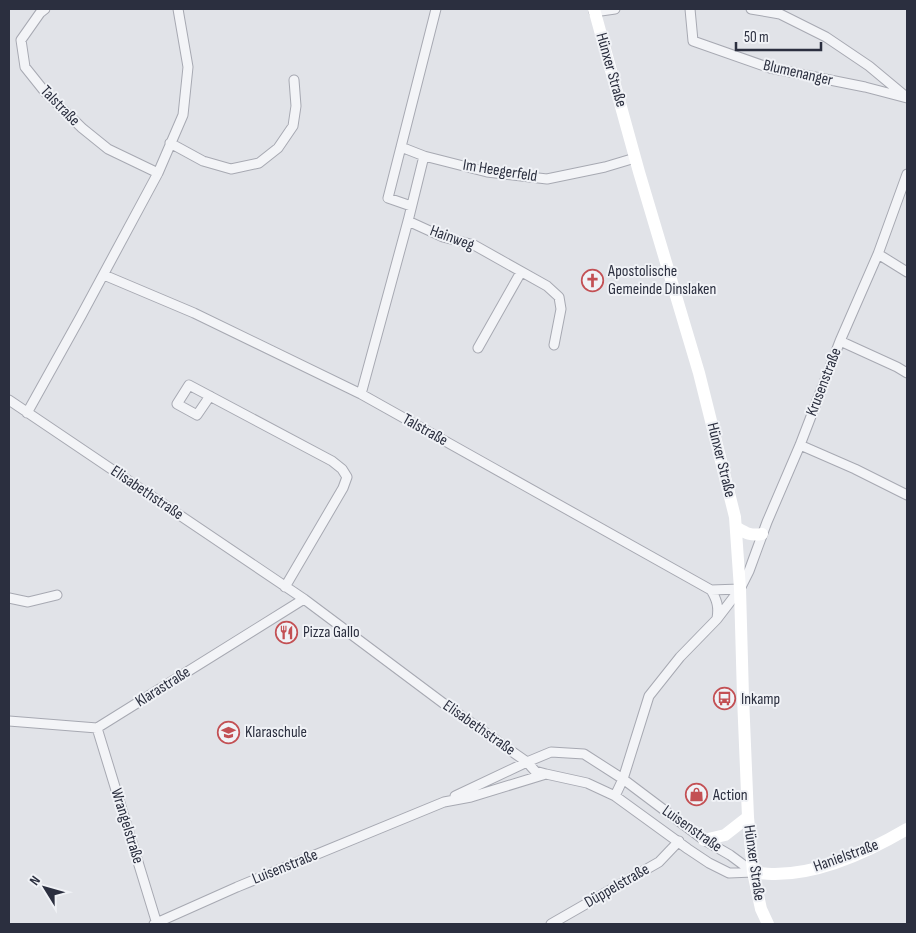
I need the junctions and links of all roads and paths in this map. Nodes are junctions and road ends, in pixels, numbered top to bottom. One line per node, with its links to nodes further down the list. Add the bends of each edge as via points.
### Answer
1 (45, 9): 13 (street, Talstraße, via 21,40 25,67 45,92 108,149)
2 (178, 9): 9 (street, via 188,67 182,115)
3 (436, 9): 10 (street)
4 (615, 9): 7 (street)
5 (690, 9): 6 (street, Blumenanger, via 693,41 770,68 907,98 826,38 780,14)
6 (751, 9)
7 (594, 11): 12 (main road, Hünxer Straße)
8 (294, 80): 9 (street, via 296,106 293,126 278,148 259,163 231,169 203,161)
9 (170, 143): 13 (street)
10 (401, 147): 11 (street, Im Heegerfeld); 15 (street, via 388,198)
11 (424, 156): 12 (street, Im Heegerfeld, via 487,172 547,179); 15 (street)
12 (635, 158): 31 (main road, Hünxer Straße, via 699,373)
13 (158, 172): 20 (street)
14 (907, 174): 17 (street, Krusenstraße)
15 (411, 206): 16 (street)
16 (408, 221): 18 (street, Hainweg, via 444,237 474,245); 25 (street)
17 (878, 254): 19 (street); 21 (street, Krusenstraße)
18 (522, 272): 22 (street, Hainweg, via 559,297 561,309); 23 (street)
19 (907, 272)
20 (104, 275): 25 (street, Talstraße, via 194,313); 28 (street)
21 (840, 341): 24 (street); 29 (street, Krusenstraße)
22 (554, 344)
23 (478, 348)
24 (907, 373)
25 (361, 394): 35 (street, Talstraße)
26 (210, 396): 33 (street, via 332,460 342,468 347,478)
27 (9, 400): 28 (street, Elisabethstraße)
28 (27, 413): 33 (street, Elisabethstraße)
29 (800, 445): 30 (street); 32 (street, Krusenstraße)
30 (907, 495)
31 (736, 526): 32 (main road, via 746,533); 34 (main road, Hünxer Straße)
32 (762, 534): 34 (street, Krusenstraße)
33 (286, 587): 38 (street, Elisabethstraße)
34 (740, 589): 35 (street); 39 (street); 47 (main road, Hünxer Straße)
35 (711, 590): 39 (street, via 716,599)
36 (57, 595): 37 (street, via 28,602)
37 (9, 598)
38 (304, 599): 41 (street, Klarastraße); 42 (street, Elisabethstraße, via 442,703)
39 (717, 619): 44 (street, via 650,696)
40 (9, 721): 41 (street)
41 (97, 728): 52 (street, Wrangelstraße)
42 (527, 762): 43 (street, Luisenstraße, via 534,771); 44 (street, Luisenstraße, via 551,752 584,754); 46 (street, Luisenstraße)
43 (546, 774): 45 (street, Luisenstraße, via 587,783); 46 (street, Luisenstraße)
44 (623, 779): 45 (street); 49 (street, Luisenstraße)
45 (616, 796): 50 (street, Luisenstraße)
46 (444, 802): 52 (street, Luisenstraße)
47 (748, 817): 49 (main road, via 725,835); 51 (main road, Hünxer Straße)
48 (907, 829): 51 (main road, Hanielstraße, via 843,861 780,874)
49 (704, 840): 51 (street, Luisenstraße)
50 (679, 842): 51 (street, Luisenstraße, via 729,873); 53 (street, Düppelstraße, via 659,862)
51 (752, 872): 54 (main road, Hünxer Straße)
52 (156, 924)
53 (550, 924)
54 (768, 924)

